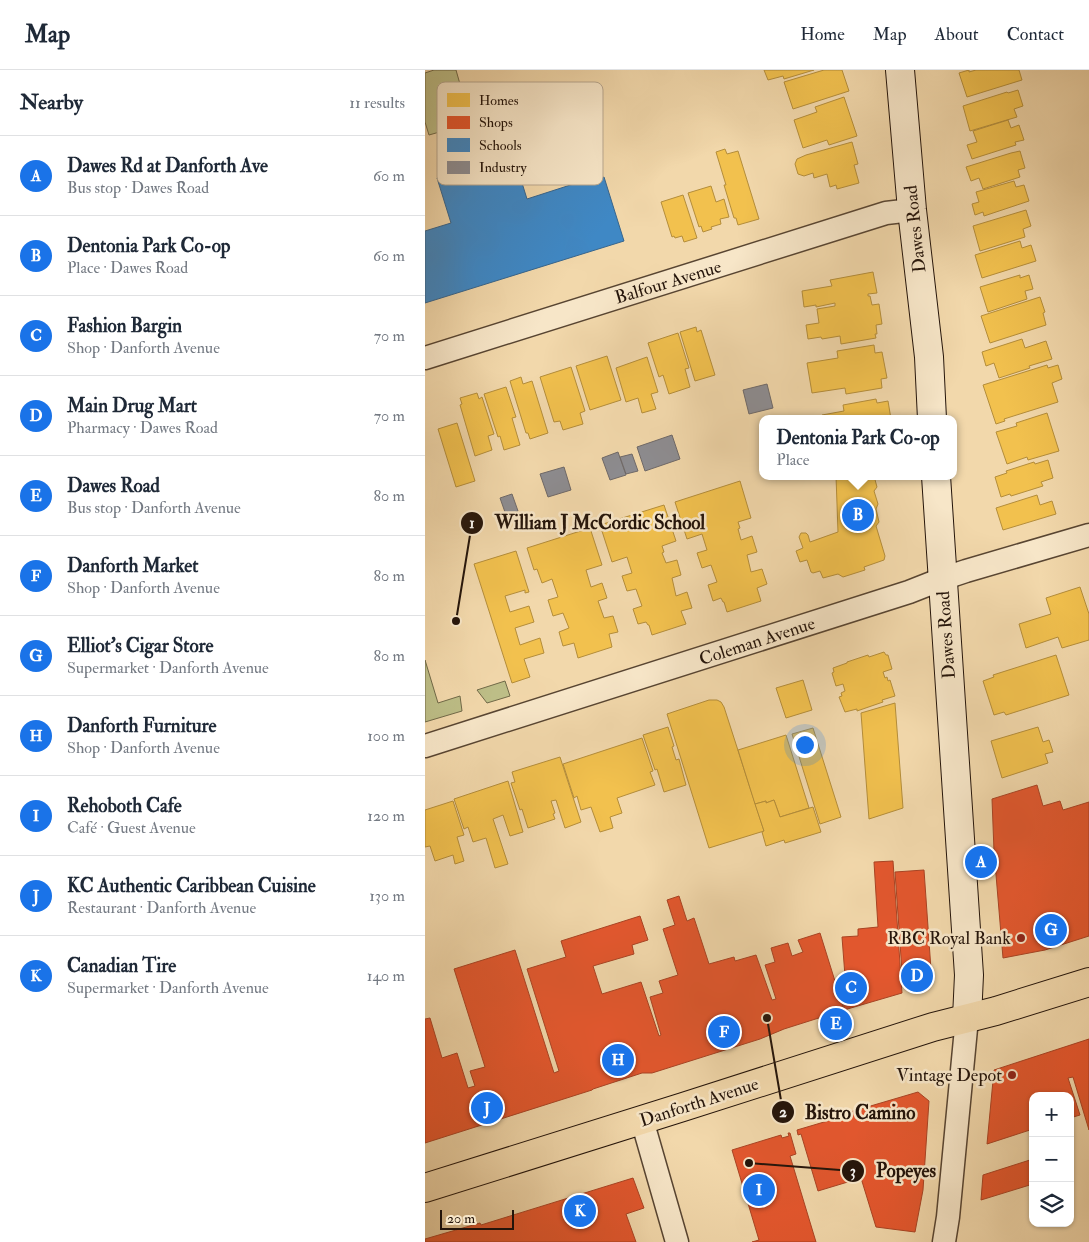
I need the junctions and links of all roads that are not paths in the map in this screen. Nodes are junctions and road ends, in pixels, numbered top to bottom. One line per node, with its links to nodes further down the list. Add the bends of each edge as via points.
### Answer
1 (900, 70): 2 (street, Dawes Road)
2 (912, 210): 3 (street, Balfour Avenue, via 886,213); 4 (street, Dawes Road, via 929,357)
3 (425, 358)
4 (932, 415)
5 (936, 480): 7 (street, Dawes Road)
6 (1089, 535): 7 (street, Coleman Avenue)
7 (942, 579): 8 (street, Coleman Avenue); 10 (street, Dawes Road, via 969,974)
8 (425, 746)
9 (1089, 982): 10 (main road, Danforth Avenue)
10 (967, 1018): 11 (main road, Danforth Avenue); 14 (street, Dawes Road)
11 (642, 1120): 12 (main road, Danforth Avenue); 13 (street)
12 (425, 1188)
13 (677, 1242)
14 (944, 1242)

